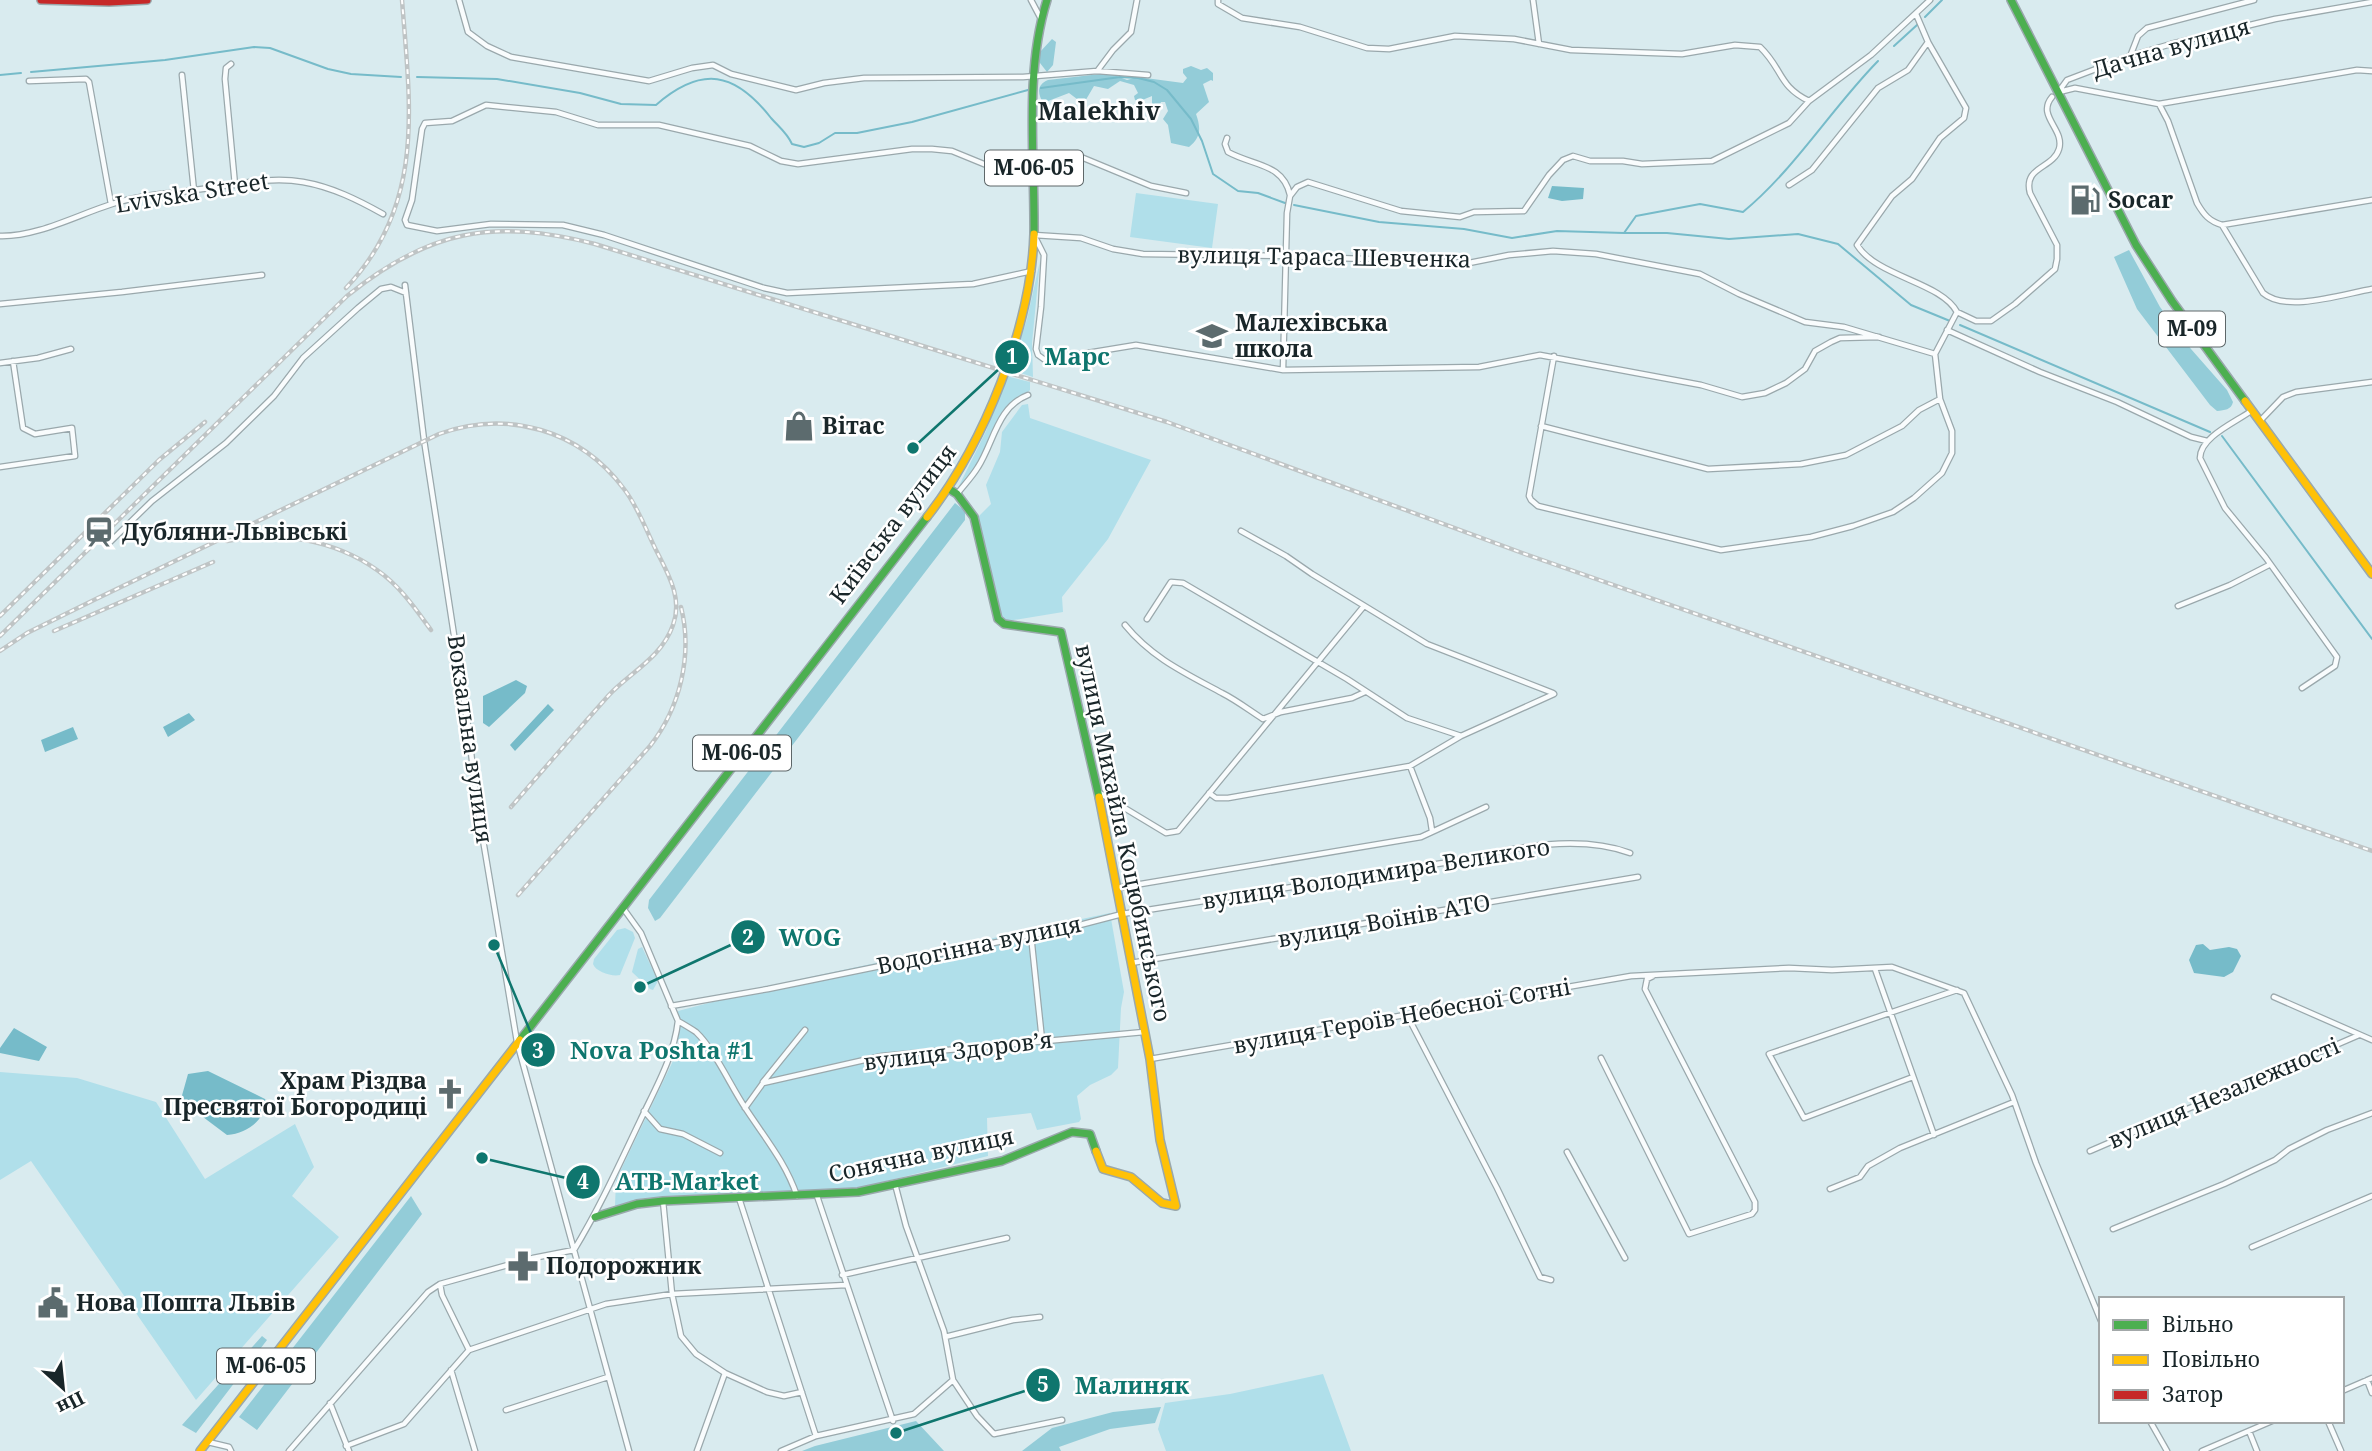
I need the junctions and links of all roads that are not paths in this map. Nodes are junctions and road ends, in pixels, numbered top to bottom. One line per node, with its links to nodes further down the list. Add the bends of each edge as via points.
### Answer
1 (41, 0): 2 (main road)
2 (147, 0)
3 (459, 0): 23 (street, via 468,32 511,57 638,80 713,65 796,90 864,78)
4 (1031, 0): 14 (street)
5 (1046, 0): 14 (main road, Київська вулиця / М-06-05)
6 (1137, 0): 19 (street, via 1131,32)
7 (1217, 0): 16 (street, via 1242,18 1300,27 1367,48 1390,49 1455,36)
8 (1533, 0): 16 (street)
9 (1930, 0): 13 (street)
10 (2011, 0): 25 (main road, М-09)
11 (2254, 0): 17 (street, via 2147,27)
12 (2372, 2): 17 (street, Дачна вулиця, via 2275,19)
13 (1916, 14): 15 (street); 26 (street)
14 (1040, 18): 23 (main road, Київська вулиця / М-06-05)
15 (1928, 42): 32 (street, via 1908,70 1878,88 1812,170); 49 (street, via 1966,108 1964,118 1940,138 1857,245 1892,272 1944,297)
16 (1539, 44): 26 (street, via 1571,50 1682,54 1735,45 1760,47 1775,61 1783,82)
17 (2130, 56): 25 (street, Дачна вулиця, via 2067,80)
18 (231, 64): 31 (street, via 225,79)
19 (1097, 71): 22 (street); 23 (street)
20 (2372, 71): 27 (street)
21 (183, 75): 33 (street)
22 (1148, 75)
23 (1035, 76): 29 (main road, Київська вулиця / М-06-05)
24 (29, 81): 37 (street, via 89,82)
25 (2055, 94): 27 (street, via 2075,89); 49 (street, via 2046,110 2060,148 2032,175 2029,186 2055,239 2056,265 2015,304 1988,321); 61 (main road, М-09, via 2155,275)
26 (1809, 101): 35 (street, via 1788,123 1712,161 1642,164 1573,156 1549,175 1524,212 1474,212 1460,217 1401,211 1308,182)
27 (2159, 104): 39 (street, via 2197,203 2204,215)
28 (1227, 138): 35 (street, via 1228,152 1280,173)
29 (1034, 154): 30 (main road, Київська вулиця / М-06-05); 34 (street, via 1081,157 1151,186)
30 (1034, 173): 40 (main road, Київська вулиця / М-06-05); 43 (street, via 996,169 952,151 932,149 798,164 750,146 659,125 598,125 556,112 486,105 452,121 425,122 406,215 407,225 437,231 491,224 563,225 787,293 972,284)
31 (234, 185): 33 (street, Lvivska Street); 38 (street, Lvivska Street, via 280,179 305,182)
32 (1789, 185)
33 (194, 191): 37 (street, Lvivska Street)
34 (1186, 193)
35 (1290, 196): 42 (street)
36 (2372, 200): 39 (street)
37 (111, 204): 41 (street, Lvivska Street, via 32,234)
38 (383, 214)
39 (2222, 225): 46 (street, via 2263,293 2278,302)
40 (1034, 235): 42 (street, вулиця Тараса Шевченка, via 1081,238 1143,254); 43 (main road, Київська вулиця / М-06-05); 57 (street, via 1044,255 1036,345 1042,359 1136,345)
41 (0, 236)
42 (1286, 256): 51 (street, вулиця Тараса Шевченка, via 1469,263 1553,251 1597,254 1700,274 1805,322); 57 (street)
43 (1032, 271): 66 (main road, Київська вулиця / М-06-05, via 1018,329 977,442)
44 (262, 275): 48 (street)
45 (405, 285): 47 (street, Вокзальна вулиця)
46 (2372, 289)
47 (406, 293): 69 (street, via 391,287 381,289 358,308 303,358 274,396 226,443 152,501); 106 (street, Вокзальна вулиця, via 477,804)
48 (0, 304)
49 (1957, 312): 50 (street)
50 (1947, 330): 53 (street); 64 (street)
51 (1880, 337): 53 (street, вулиця Тараса Шевченка); 54 (street, via 1830,341 1786,383 1742,397)
52 (71, 349): 55 (street)
53 (1935, 354): 60 (street)
54 (1554, 356): 57 (street, via 1479,367); 63 (street)
55 (13, 361): 56 (street); 65 (street, via 23,428 35,434 72,428 75,456)
56 (0, 363)
57 (1283, 370)
58 (2372, 382): 62 (street, via 2296,392 2283,397)
59 (1028, 395): 67 (street, via 1010,406 979,467)
60 (1940, 400): 63 (street, via 1846,455 1801,464 1708,469); 63 (street, via 1952,431 1952,453 1942,473 1914,498 1893,512 1853,526 1721,550 1538,506 1529,496)
61 (2251, 411): 62 (main road, М-09); 64 (street)
62 (2259, 421): 71 (main road, М-09)
63 (1541, 426)
64 (2208, 441): 70 (street, via 2199,456 2207,474 2225,508)
65 (0, 467)
66 (948, 489): 67 (main road, вулиця Михайла Коцюбинського); 89 (main road, Київська вулиця / М-06-05)
67 (957, 494): 82 (main road, вулиця Михайла Коцюбинського, via 974,517 998,619 1004,624 1061,632)
68 (1241, 531): 72 (street)
69 (107, 545)
70 (2269, 565): 73 (street); 77 (street, via 2337,657 2336,666)
71 (2372, 574)
72 (1364, 606): 76 (street); 80 (street, via 1434,647 1554,694)
73 (2178, 606)
74 (1147, 619): 76 (street, via 1171,582 1183,583)
75 (1125, 625): 79 (street, via 1145,648 1181,672 1263,719)
76 (1316, 662): 78 (street); 79 (street)
77 (2302, 688)
78 (1365, 692): 79 (street); 80 (street, via 1407,718)
79 (1272, 715): 83 (street)
80 (1461, 736): 81 (street)
81 (1410, 766): 83 (street, via 1228,798); 85 (street)
82 (1098, 792): 83 (street, via 1166,833 1178,831); 88 (main road, вулиця Михайла Коцюбинського)
83 (1209, 793)
84 (1486, 807): 85 (street, вулиця Володимира Великого)
85 (1432, 831): 88 (street, вулиця Володимира Великого, via 1392,843)
86 (1630, 853): 90 (street, вулиця Володимира Великого, via 1608,845 1553,844)
87 (1638, 877): 92 (street, вулиця Воїнів АТО)
88 (1117, 888): 90 (main road, вулиця Михайла Коцюбинського)
89 (623, 907): 97 (street, via 641,933); 106 (main road, М-06-05)
90 (1122, 914): 91 (street, Водогінна вулиця); 92 (main road, вулиця Михайла Коцюбинського)
91 (1031, 935): 97 (street, Водогінна вулиця); 104 (street)
92 (1130, 963): 102 (main road, вулиця Михайла Коцюбинського)
93 (1875, 969): 94 (street, вулиця Героїв Небесної Сотні); 95 (street, вулиця Героїв Небесної Сотні, via 1892,967); 98 (street)
94 (1653, 975): 99 (street, вулиця Героїв Небесної Сотні); 107 (street, via 1645,989 1755,1202 1752,1214 1689,1234)
95 (1957, 990): 98 (street); 111 (street, via 1964,993)
96 (2274, 997): 103 (street)
97 (671, 1006): 100 (street)
98 (1889, 1011): 109 (street); 109 (street, via 1769,1054 1804,1118)
99 (1407, 1014): 108 (street, вулиця Героїв Небесної Сотні); 135 (street, via 1539,1277)
100 (678, 1021): 112 (street, via 696,1033); 113 (street, via 670,1055)
101 (805, 1030): 110 (street)
102 (1144, 1032): 104 (street, вулиця Здоровʼя); 108 (main road, вулиця Михайла Коцюбинського)
103 (2359, 1035): 105 (street); 116 (street, вулиця Незалежності)
104 (1042, 1040): 110 (street, вулиця Здоровʼя, via 882,1056)
105 (2372, 1040)
106 (517, 1042): 131 (street); 162 (main road, М-06-05)
107 (1601, 1058)
108 (1150, 1059): 119 (main road, вулиця Михайла Коцюбинського, via 1160,1140 1176,1206 1157,1201 1136,1179)
109 (1913, 1077): 115 (street)
110 (762, 1083): 112 (street)
111 (2014, 1102): 115 (street); 141 (street)
112 (745, 1108): 122 (street, via 773,1146)
113 (644, 1111): 118 (street, via 660,1129 684,1134); 127 (street)
114 (2372, 1113): 128 (street, via 2327,1130 2224,1184)
115 (1934, 1135): 121 (street, via 1881,1158 1860,1177)
116 (2090, 1151)
117 (1567, 1152): 133 (street)
118 (720, 1153)
119 (1103, 1168): 120 (main road, Сонячна вулиця, via 1090,1134 1072,1132 1002,1161)
120 (895, 1184): 123 (main road, Сонячна вулиця); 132 (street)
121 (1830, 1189)
122 (797, 1196): 123 (main road, Сонячна вулиця); 125 (main road, Сонячна вулиця)
123 (817, 1196): 134 (street)
124 (2372, 1196): 130 (street)
125 (739, 1198): 126 (main road, Сонячна вулиця); 138 (street)
126 (663, 1201): 127 (main road, Сонячна вулиця); 139 (street)
127 (595, 1217): 131 (street)
128 (2113, 1229)
129 (1007, 1238): 132 (street)
130 (2252, 1247)
131 (574, 1250): 136 (street); 140 (street)
132 (918, 1257): 134 (street); 143 (street)
133 (1625, 1258)
134 (842, 1275): 137 (street)
135 (1551, 1280)
136 (440, 1284): 144 (street); 153 (street)
137 (846, 1285): 138 (street); 155 (street)
138 (770, 1289): 139 (street); 151 (street)
139 (672, 1294): 140 (street); 146 (street, via 681,1336 696,1354)
140 (590, 1310): 144 (street); 147 (street)
141 (2099, 1316)
142 (1040, 1317): 143 (street)
143 (945, 1337): 149 (street)
144 (469, 1350): 145 (street)
145 (451, 1369): 163 (street, via 404,1424); 167 (street)
146 (725, 1373): 151 (street, via 767,1392); 169 (street)
147 (608, 1377): 154 (street); 168 (street)
148 (2369, 1379): 150 (street); 152 (street)
149 (953, 1380): 155 (street, via 914,1414); 156 (street, via 994,1434)
150 (2344, 1390)
151 (802, 1392): 161 (street)
152 (2372, 1393)
153 (330, 1403): 163 (street); 166 (street)
154 (506, 1410)
155 (893, 1420): 161 (street)
156 (1062, 1420)
157 (2151, 1423): 171 (street)
158 (2267, 1423): 160 (street)
159 (2330, 1423): 174 (street)
160 (2249, 1431): 172 (street); 173 (street)
161 (816, 1436): 170 (street)
162 (208, 1442): 164 (main road, М-06-05); 165 (street)
163 (347, 1448)
164 (200, 1451)
165 (232, 1451)
166 (289, 1451)
167 (475, 1451)
168 (629, 1451)
169 (697, 1451)
170 (781, 1451)
171 (2166, 1451)
172 (2202, 1451)
173 (2257, 1451)
174 (2341, 1451)

